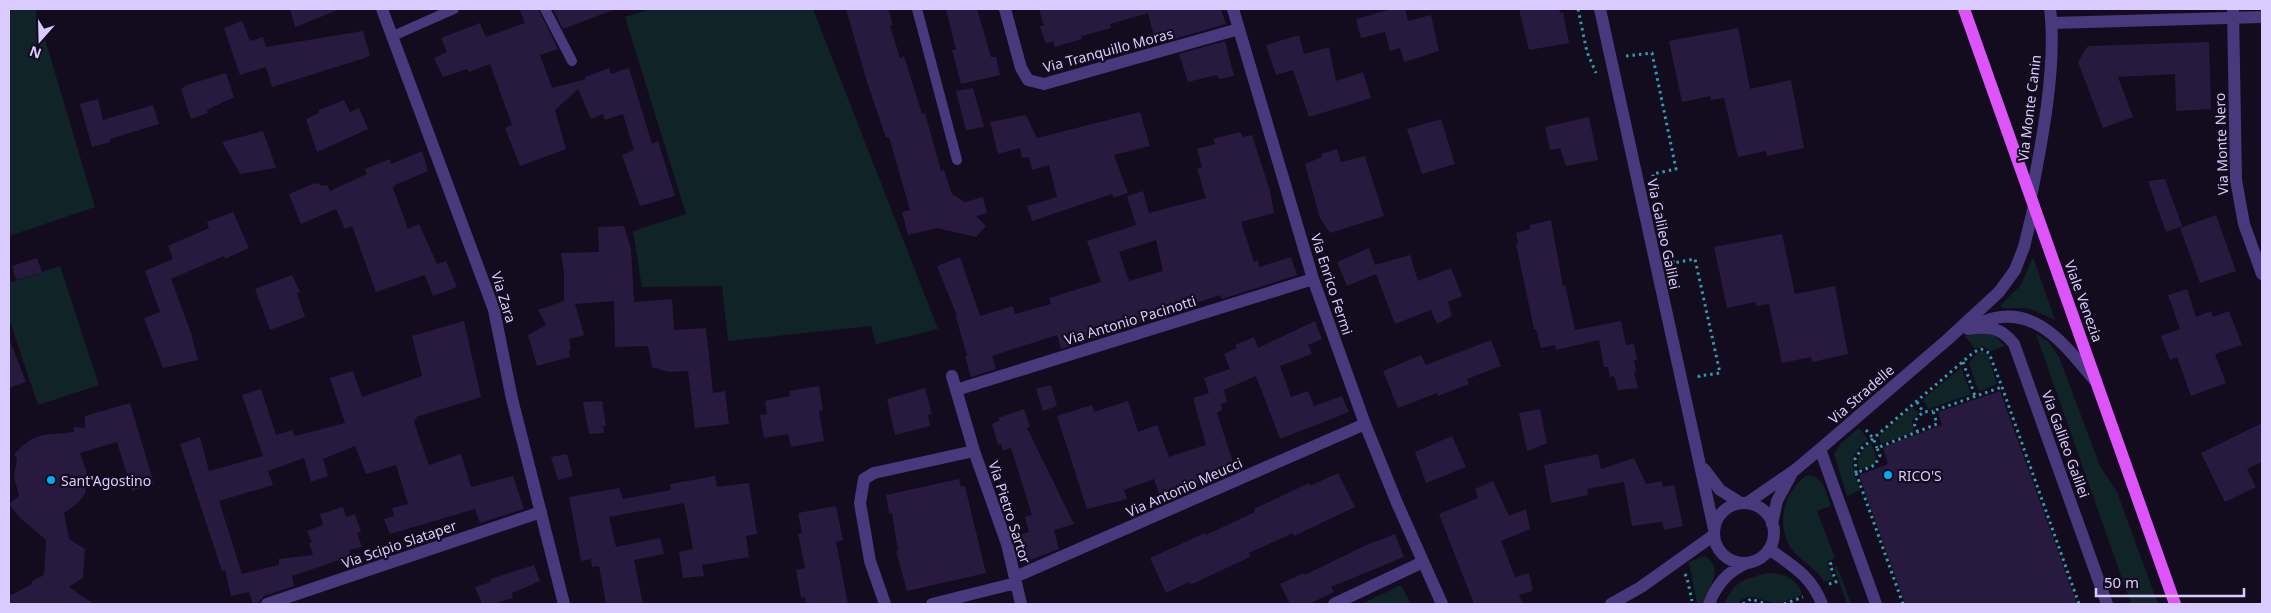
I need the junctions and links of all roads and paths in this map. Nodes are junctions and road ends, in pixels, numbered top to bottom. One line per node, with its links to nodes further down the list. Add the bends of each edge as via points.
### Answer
1 (382, 9): 14 (street, Via Zara)
2 (454, 9): 14 (lane)
3 (546, 9): 16 (lane)
4 (917, 9): 17 (lane)
5 (1005, 9): 13 (street, Via Tranquillo Moras, via 1021,68 1028,80 1044,84)
6 (1233, 9): 13 (street, Via Enrico Fermi)
7 (1600, 9): 42 (street, Via Galileo Galilei)
8 (1964, 9): 19 (main road, Viale Venezia)
9 (2050, 9): 12 (street, Via Monte Canin)
10 (2233, 14): 11 (street); 12 (street); 21 (street, Via Monte Nero, via 2236,180 2244,224)
11 (2262, 17)
12 (2052, 23): 19 (street, Via Monte Canin, via 2046,102)
13 (1239, 30): 22 (street, Via Enrico Fermi)
14 (393, 36): 46 (street, Via Zara, via 494,310 512,399)
15 (1624, 49): 18 (path, via 1626,58 1652,53 1676,169 1653,174)
16 (572, 61)
17 (957, 160)
18 (1655, 183)
19 (2032, 201): 24 (street, Via Stradelle, via 2024,247 2015,270 1999,292); 27 (main road, Viale Venezia)
20 (1671, 254): 28 (path, via 1673,263 1696,259 1720,372 1699,376)
21 (2262, 274)
22 (1313, 279): 30 (street, Via Antonio Pacinotti); 35 (street, Via Enrico Fermi)
23 (1968, 329): 24 (street, Via Stradelle); 27 (street, Via Stradelle, via 1985,321 2006,317 2031,320 2064,345); 75 (street, Via Galileo Galilei, via 1991,326 2014,344)
24 (1947, 340): 40 (street, Via Stradelle)
25 (1964, 362): 29 (path, via 1978,350 1986,350); 31 (path); 32 (path)
26 (952, 376): 30 (street, Via Pietro Sartor)
27 (2097, 384): 76 (main road, Viale Venezia)
28 (1701, 385)
29 (2002, 386): 31 (path); 74 (path)
30 (956, 390): 41 (street, Via Pietro Sartor)
31 (1975, 396): 33 (path)
32 (1916, 402): 34 (path); 38 (path)
33 (1933, 411): 34 (path); 37 (path, via 1937,424)
34 (1923, 412): 37 (path, via 1913,424)
35 (1365, 424): 50 (street, Via Enrico Fermi); 54 (street, Via Antonio Meucci)
36 (1861, 425): 38 (path)
37 (1918, 432): 39 (path)
38 (1873, 438): 39 (path); 44 (path, via 1855,459)
39 (1877, 448): 44 (path, via 1880,456 1875,465)
40 (1820, 449): 43 (street, Via Stradelle); 72 (street)
41 (974, 451): 54 (street, Via Pietro Sartor); 60 (street, Via Pietro Sartor, via 874,473 864,479 860,503 870,561)
42 (1701, 465): 45 (street, Via Galileo Galilei, via 1720,490); 48 (street, Via Galileo Galilei)
43 (1795, 470): 45 (street, Via Stradelle); 47 (street, Via Stradelle, via 1777,500)
44 (1856, 473): 73 (path)
45 (1744, 503): 47 (street, via 1763,510); 48 (street, via 1727,508)
46 (541, 512): 58 (street, Via Scipio Slataper); 59 (street, Via Zara)
47 (1772, 524): 49 (street, via 1774,532)
48 (1714, 532): 52 (street, via 1716,546 1722,553); 65 (street, via 1641,587)
49 (1769, 549): 52 (street); 71 (street, via 1812,582)
50 (1423, 562): 63 (street); 64 (street, Via Enrico Fermi)
51 (1835, 562): 55 (path, via 1830,564 1836,582)
52 (1747, 563): 67 (street, via 1723,579)
53 (1683, 572): 66 (path)
54 (1015, 580): 61 (street, Via Pietro Sartor); 62 (street, Via Pietro Sartor)
55 (1826, 586)
56 (1804, 593): 57 (path)
57 (1793, 603): 70 (path)
58 (267, 604)
59 (564, 604)
60 (885, 604)
61 (932, 604)
62 (1021, 604)
63 (1334, 604)
64 (1442, 604)
65 (1612, 604)
66 (1693, 604)
67 (1709, 604)
68 (1743, 604): 69 (path, via 1751,599)
69 (1766, 604)
70 (1784, 604)
71 (1822, 604)
72 (1876, 604)
73 (1903, 604)
74 (2079, 604)
75 (2107, 604)
76 (2175, 604)

